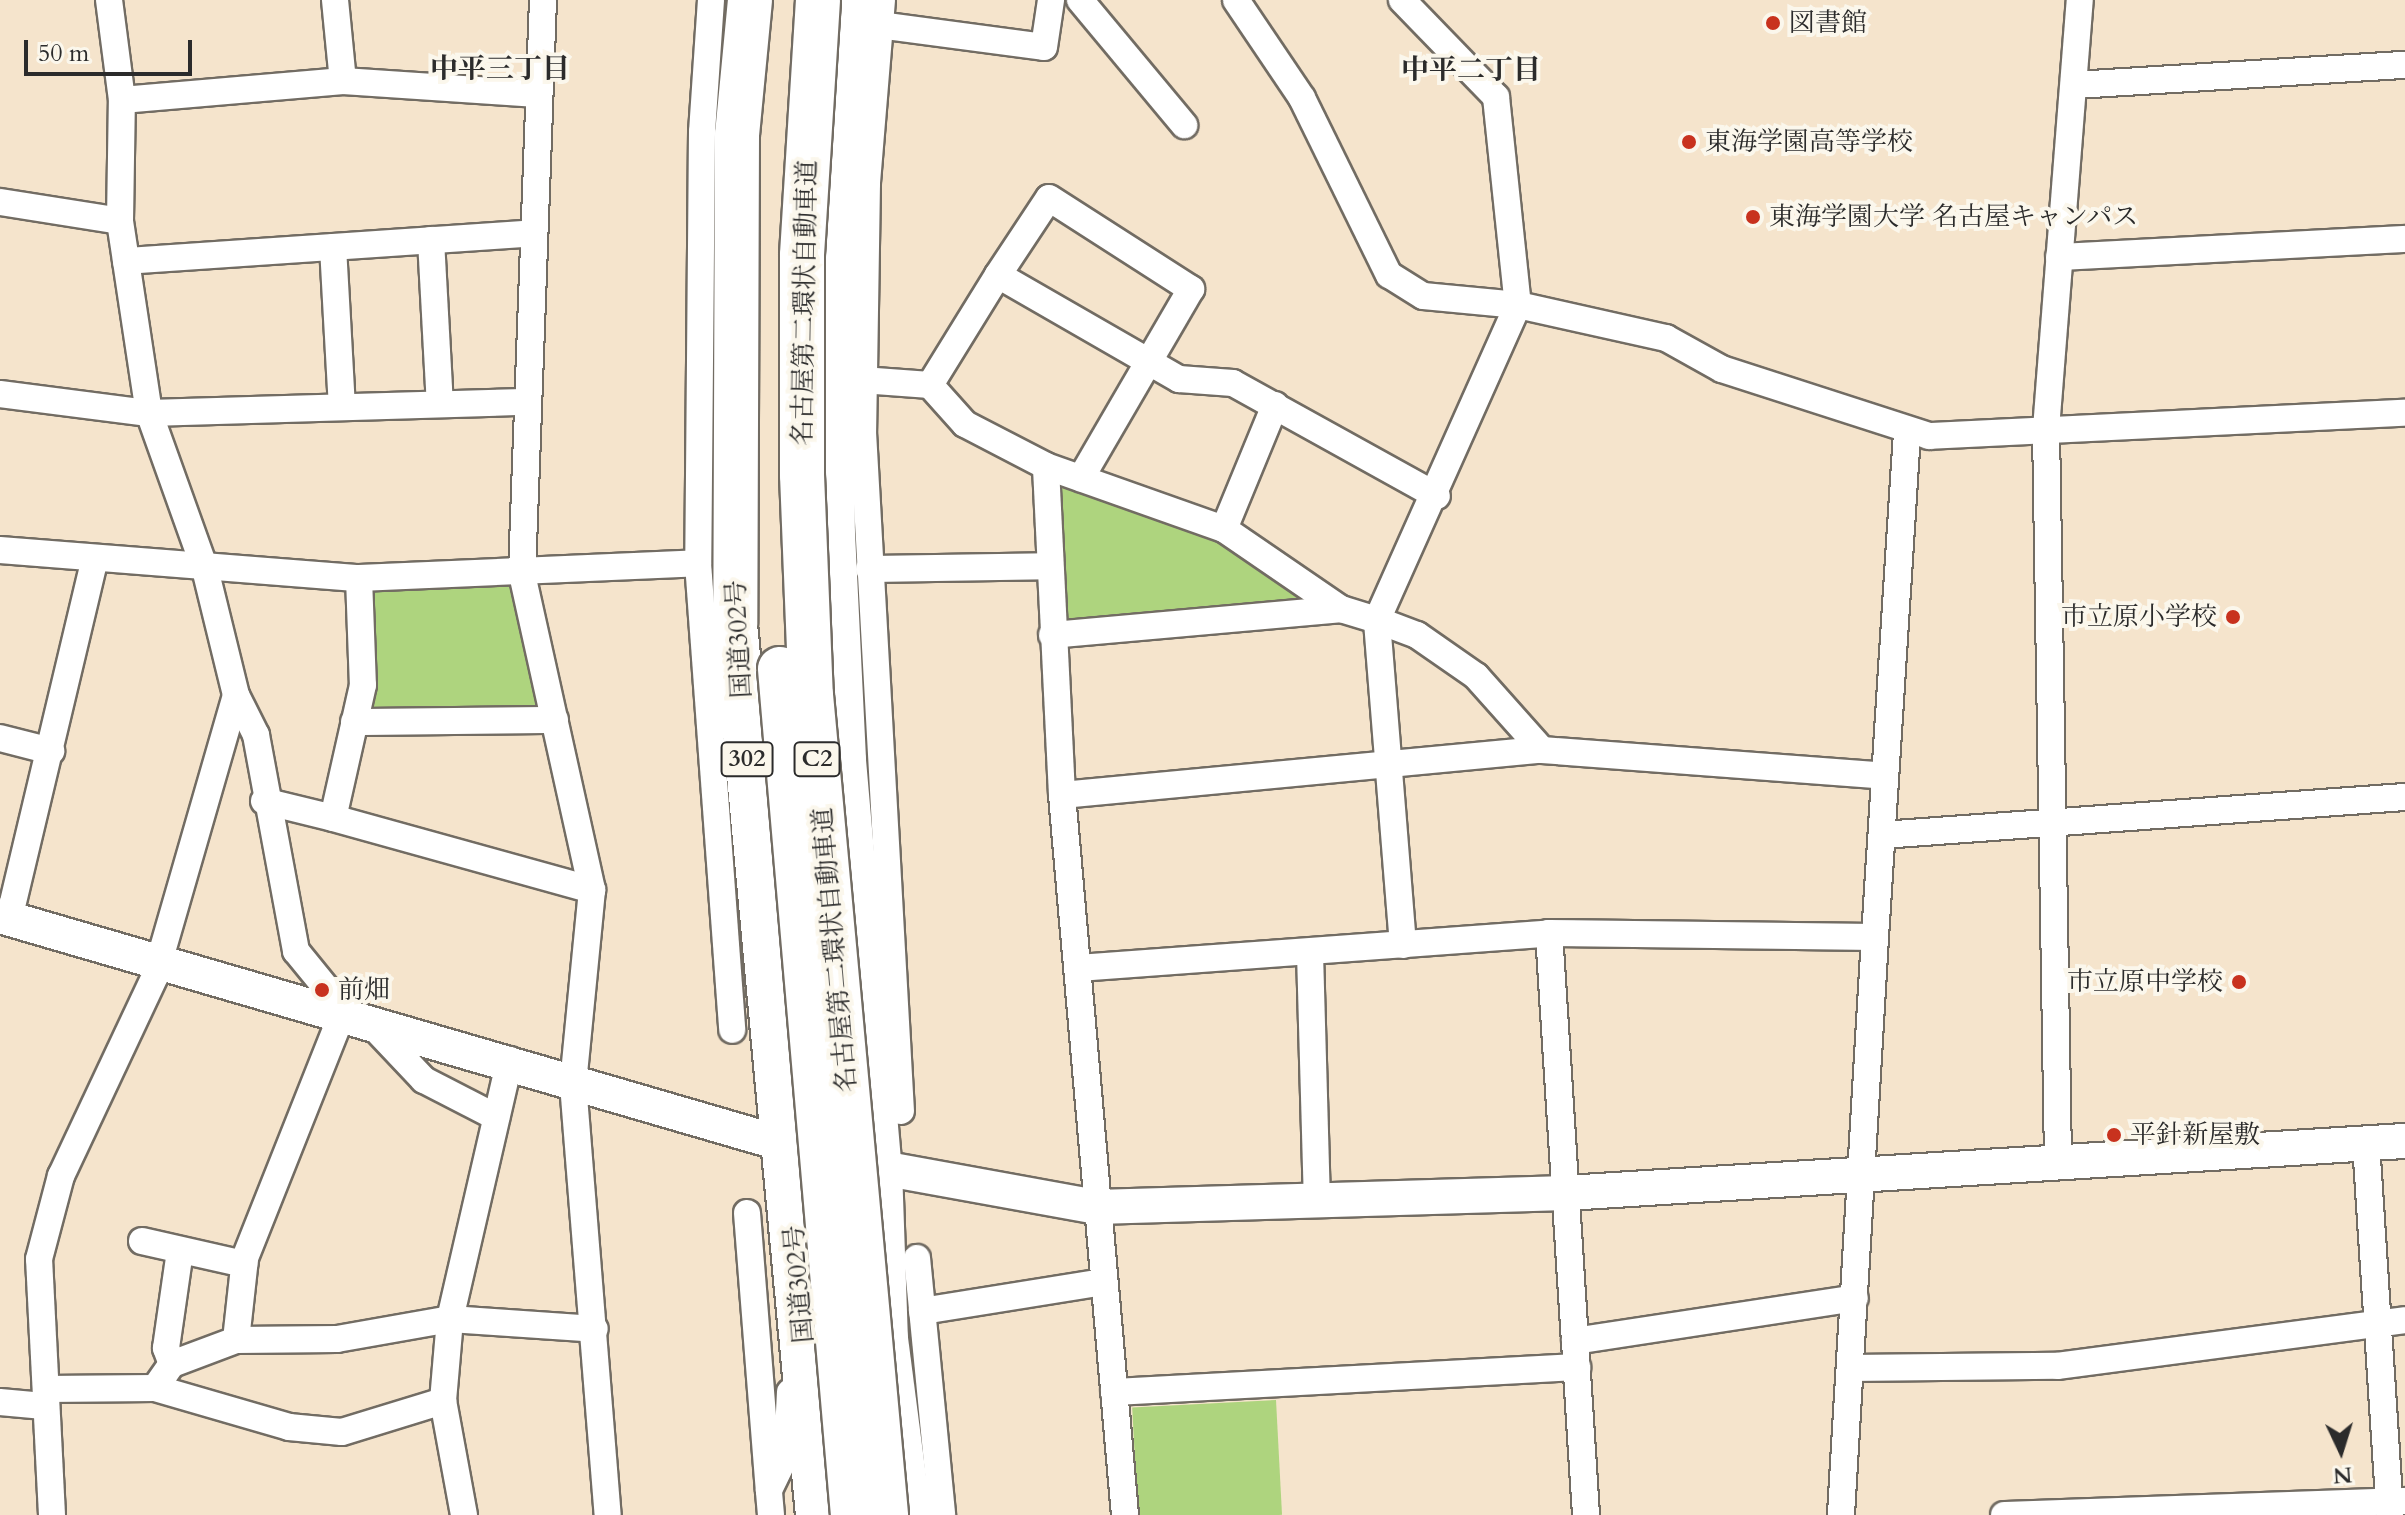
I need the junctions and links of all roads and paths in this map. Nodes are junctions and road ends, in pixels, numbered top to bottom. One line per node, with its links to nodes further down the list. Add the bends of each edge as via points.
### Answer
1 (109, 0): 18 (street)
2 (335, 0): 15 (street)
3 (543, 0): 17 (street)
4 (711, 0): 48 (street, via 702,132)
5 (750, 0): 81 (highway, 国道302号 / 302, via 737,135 735,624)
6 (788, 0): 127 (highway, 名古屋第二環状自動車道 / C2, bridge, via 773,255 781,697)
7 (818, 0): 128 (highway, 名古屋第二環状自動車道 / C2, bridge, via 802,256 811,695)
8 (1051, 0): 13 (street, via 1044,47)
9 (1080, 0): 19 (street)
10 (1236, 0): 29 (street, via 1302,98 1389,275 1423,296)
11 (1402, 0): 29 (street, via 1496,97)
12 (2080, 0): 16 (street)
13 (872, 8): 31 (street); 71 (highway, via 832,283 833,534)
14 (2405, 65): 16 (street)
15 (343, 81): 17 (street); 18 (street)
16 (2075, 85): 26 (street)
17 (538, 94): 22 (street)
18 (122, 100): 21 (street)
19 (1184, 125)
20 (0, 202): 21 (street)
21 (120, 221): 27 (street)
22 (532, 233): 24 (street); 34 (street)
23 (2405, 239): 26 (street)
24 (431, 240): 25 (street); 35 (street)
25 (333, 247): 27 (street); 37 (street)
26 (2059, 257): 40 (street)
27 (126, 261): 38 (street)
28 (998, 275): 30 (street); 30 (street, via 1049,198 1191,289); 32 (street)
29 (1518, 305): 41 (street, via 1666,338 1722,369); 44 (street)
30 (1150, 362): 36 (street, via 1179,379 1233,383); 43 (street)
31 (862, 380): 32 (street); 51 (street)
32 (930, 385): 42 (street, via 965,424)
33 (0, 394): 38 (street)
34 (524, 402): 35 (street); 52 (street)
35 (440, 404): 37 (street)
36 (1275, 405): 44 (street); 45 (street)
37 (342, 407): 38 (street)
38 (149, 413): 50 (street)
39 (2405, 413): 40 (street)
40 (2046, 429): 41 (street); 69 (street)
41 (1907, 432): 64 (street)
42 (1046, 466): 43 (street); 49 (street)
43 (1081, 478): 45 (street)
44 (1437, 496): 55 (street)
45 (1224, 529): 54 (street)
46 (0, 550): 47 (street)
47 (94, 561): 50 (street); 62 (street)
48 (698, 563): 52 (street); 75 (street)
49 (1050, 566): 51 (street); 56 (street)
50 (205, 569): 53 (street); 57 (street)
51 (869, 569): 71 (street)
52 (522, 574): 53 (street); 58 (street)
53 (359, 578): 59 (street, via 363,685)
54 (1341, 609): 55 (street); 56 (street)
55 (1377, 620): 61 (street, via 1417,635 1476,676); 63 (street)
56 (1052, 635): 65 (street)
57 (236, 695): 67 (street, via 256,735); 79 (street)
58 (555, 720): 59 (street); 72 (street)
59 (354, 722): 68 (street)
60 (0, 738): 62 (street)
61 (1542, 750): 63 (street); 64 (street)
62 (51, 751): 73 (street)
63 (1390, 764): 65 (street); 77 (street)
64 (1885, 776): 70 (street)
65 (1062, 795): 80 (street)
66 (2405, 797): 69 (street)
67 (264, 801): 68 (street); 82 (street, via 296,951)
68 (333, 818): 72 (street)
69 (2049, 821): 70 (street); 91 (street)
70 (1882, 835): 76 (street)
71 (868, 845): 86 (street); 92 (highway)
72 (592, 890): 85 (street)
73 (5, 918): 79 (street)
74 (1549, 933): 76 (street); 77 (street); 94 (street)
75 (723, 937): 81 (street); 83 (street)
76 (1875, 937): 93 (street)
77 (1403, 945): 78 (street)
78 (1310, 953): 80 (street); 95 (street)
79 (160, 959): 82 (street); 117 (street, via 61,1176 39,1259)
80 (1078, 968): 96 (street)
81 (765, 971): 90 (highway, 国道302号 / 302)
82 (354, 1018): 84 (street); 87 (street, via 424,1080); 101 (street)
83 (732, 1030)
84 (510, 1060): 85 (street); 87 (street)
85 (573, 1084): 90 (street); 108 (street)
86 (901, 1111)
87 (496, 1117): 105 (street)
88 (2405, 1141): 89 (street)
89 (2366, 1143): 91 (street); 107 (street)
90 (787, 1145): 92 (street); 113 (highway, 国道302号 / 302)
91 (2058, 1160): 93 (street)
92 (880, 1169): 96 (street); 109 (highway)
93 (1863, 1172): 94 (street); 103 (street)
94 (1566, 1193): 95 (street); 111 (street)
95 (1317, 1200): 96 (street)
96 (1097, 1207): 102 (street)
97 (747, 1213): 121 (street)
98 (142, 1241): 99 (street)
99 (180, 1251): 101 (street); 112 (street, via 166,1348)
100 (917, 1258): 104 (street)
101 (244, 1264): 110 (street)
102 (1104, 1282): 104 (street); 116 (street)
103 (1855, 1298): 111 (street); 114 (street)
104 (922, 1311): 120 (street)
105 (450, 1319): 108 (street); 110 (street, via 337,1339); 118 (street)
106 (2405, 1320): 107 (street)
107 (2375, 1322): 114 (street, via 2057,1366); 122 (street)
108 (595, 1329): 125 (street)
109 (886, 1339): 120 (street, via 907,1379 913,1446); 129 (highway)
110 (236, 1340): 112 (street)
111 (1576, 1354): 116 (street); 132 (street)
112 (172, 1364): 115 (street)
113 (806, 1367): 121 (street, via 788,1396 787,1453); 126 (highway, 国道302号 / 302)
114 (1850, 1368): 133 (street)
115 (155, 1388): 117 (street); 118 (street, via 289,1427 342,1432)
116 (1114, 1392): 131 (street)
117 (45, 1398): 119 (street); 123 (street)
118 (443, 1401): 124 (street)
119 (0, 1402)
120 (938, 1475): 130 (street)
121 (770, 1503)
122 (2395, 1506): 134 (street)
123 (52, 1515)
124 (464, 1515)
125 (608, 1515)
126 (818, 1515)
127 (853, 1515)
128 (886, 1515)
129 (909, 1515)
130 (942, 1515)
131 (1125, 1515)
132 (1586, 1515)
133 (1841, 1515)
134 (2004, 1515)

